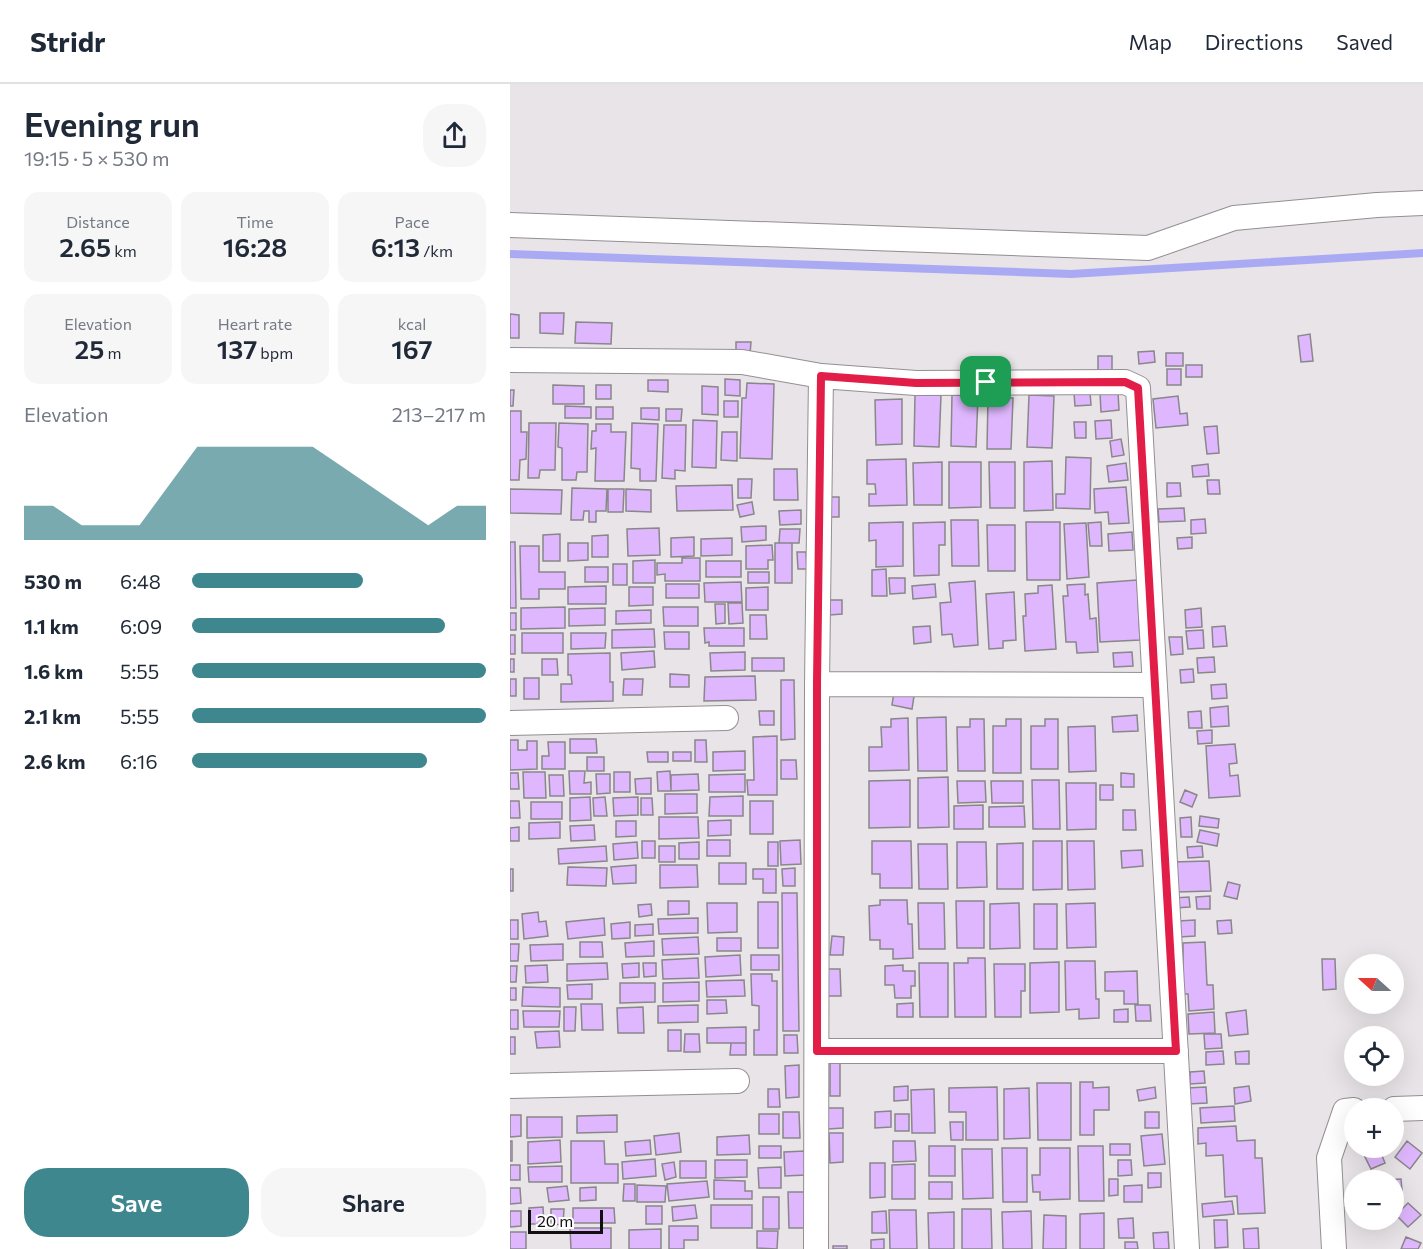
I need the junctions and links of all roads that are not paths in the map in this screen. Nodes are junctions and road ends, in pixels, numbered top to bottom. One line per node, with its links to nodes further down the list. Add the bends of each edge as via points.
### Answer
1 (1423, 203): 2 (street, via 1234,218 1148,249)
2 (510, 225)
3 (510, 360): 4 (street, via 741,363)
4 (821, 376): 5 (street); 6 (street, via 916,383 1125,382 1138,388)
5 (817, 684): 6 (street); 9 (street)
6 (1155, 685): 10 (street)
7 (726, 718): 8 (street)
8 (510, 723)
9 (817, 1051): 10 (street); 16 (street)
10 (1176, 1051): 17 (street)
11 (737, 1081): 12 (street)
12 (510, 1086)
13 (1423, 1108): 14 (street)
14 (1404, 1109)
15 (1344, 1114): 18 (street, via 1329,1158)
16 (816, 1249)
17 (1187, 1249)
18 (1334, 1249)

